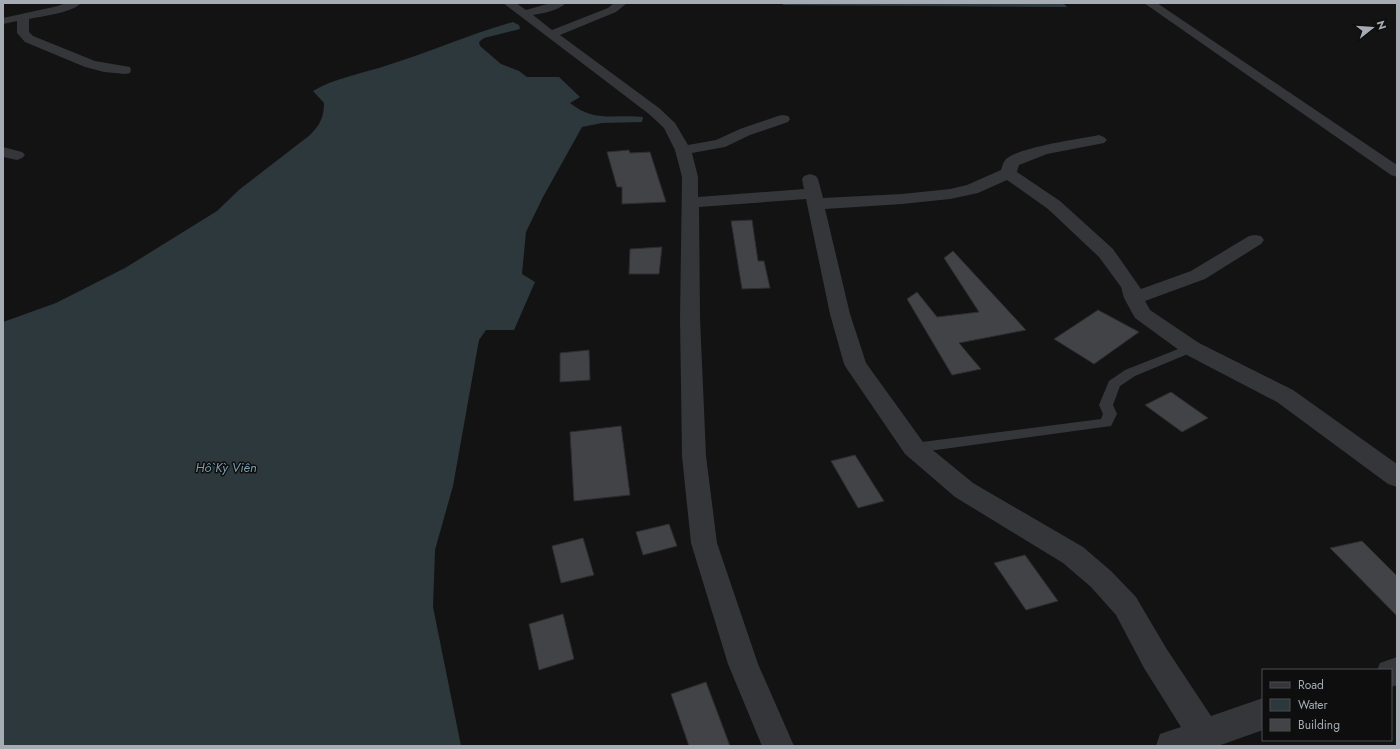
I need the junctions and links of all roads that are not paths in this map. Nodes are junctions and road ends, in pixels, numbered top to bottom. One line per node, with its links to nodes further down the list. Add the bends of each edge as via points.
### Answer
1 (75, 3): 6 (street, via 61,9)
2 (560, 3): 5 (street, via 546,9)
3 (621, 3): 8 (street, via 612,10)
4 (1150, 3): 13 (street)
5 (516, 8): 8 (street)
6 (24, 17): 7 (street); 9 (street, via 23,33 29,39 90,64)
7 (3, 21)
8 (552, 34): 12 (street, via 654,111 670,126)
9 (125, 70)
10 (782, 119): 12 (street, via 720,144)
11 (1099, 140): 14 (street, via 1019,158 1012,162)
12 (683, 150): 16 (street, via 690,177)
13 (1397, 172)
14 (1008, 173): 15 (street, via 972,189 902,199); 18 (street, via 1054,205 1106,253 1131,287)
15 (813, 192): 16 (street); 20 (street, via 840,314 855,364)
16 (690, 203): 24 (street, via 694,456 704,543 743,664)
17 (1255, 240): 18 (street, via 1198,275)
18 (1134, 298): 19 (street, via 1142,314)
19 (1191, 348): 20 (lane, via 1130,374 1114,384 1106,405 1110,414 1106,424); 21 (street, via 1285,396)
20 (914, 448): 23 (street, via 964,490 1073,555 1101,579 1126,606)
21 (1397, 476)
22 (1262, 714): 23 (street)
23 (1204, 734): 25 (street)
24 (778, 746)
25 (1172, 746)

